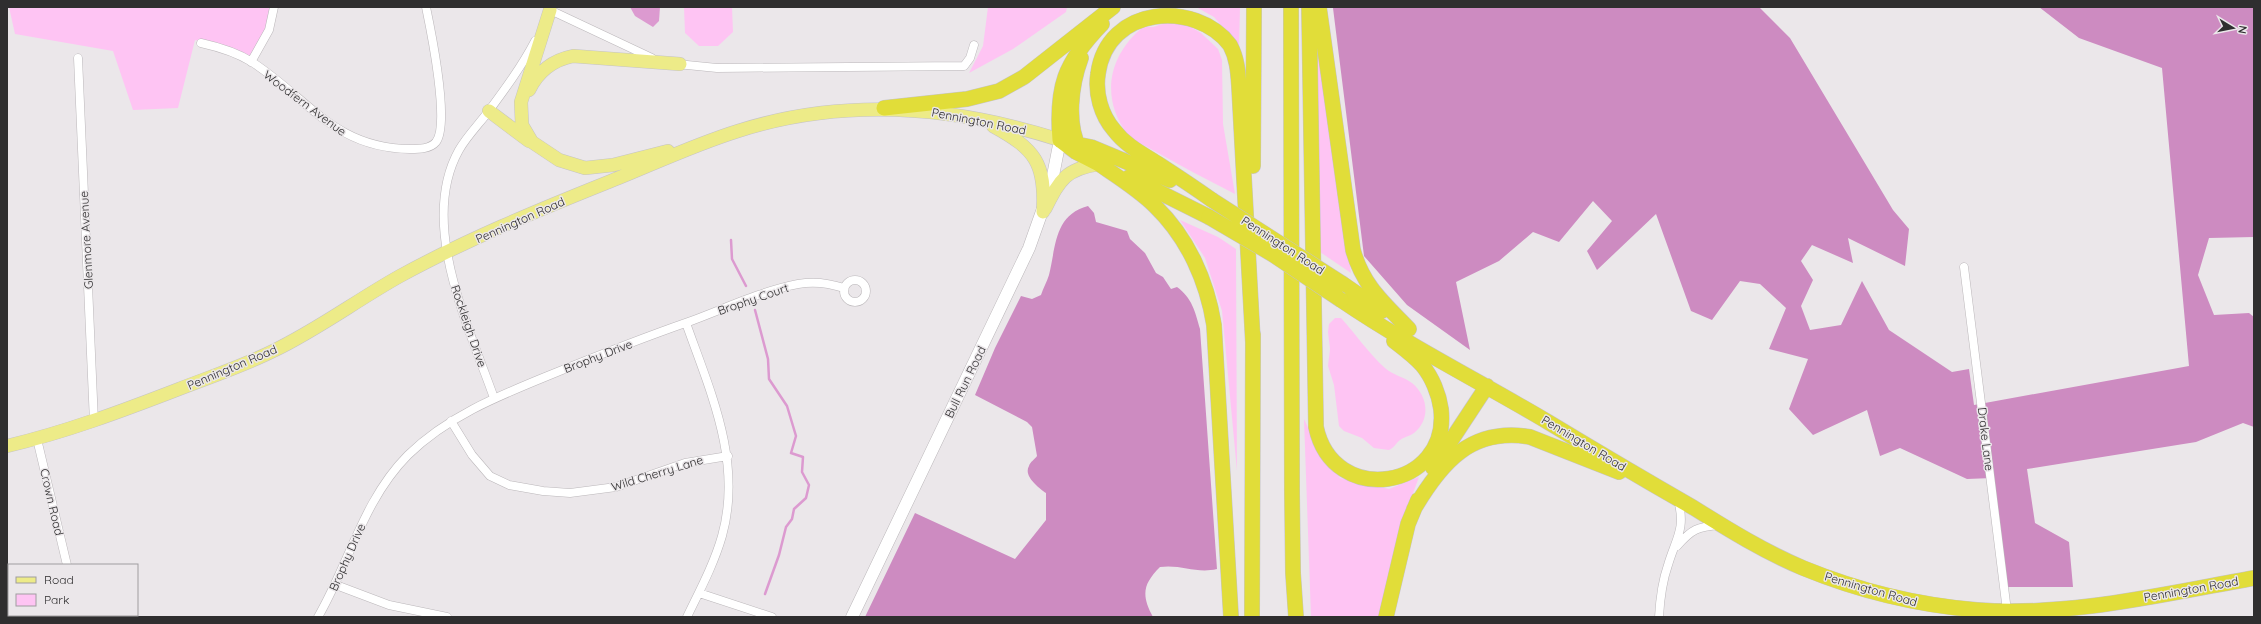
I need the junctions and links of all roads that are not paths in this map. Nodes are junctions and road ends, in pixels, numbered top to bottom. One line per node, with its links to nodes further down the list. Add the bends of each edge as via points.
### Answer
1 (274, 7): 14 (street, via 268,30)
2 (426, 7): 14 (street, Woodfern Avenue, via 438,74 441,108 441,128 436,141 426,147 375,146 355,139 330,125)
3 (1113, 7): 16 (highway, via 1024,77 999,91 967,99)
4 (1120, 7): 10 (highway)
5 (1254, 7): 33 (highway)
6 (1291, 7): 60 (highway, via 1292,485)
7 (1309, 7): 30 (highway, via 1316,427 1322,446 1339,466 1360,477 1384,480 1406,474 1426,458 1438,438 1441,415 1436,390 1425,369)
8 (1319, 7): 32 (highway, via 1353,250 1370,290)
9 (550, 9): 15 (street, via 644,55); 17 (street, Rockleigh Drive, via 529,53); 21 (main road, via 521,102 521,119)
10 (1092, 36): 20 (highway, via 1076,55 1063,81 1058,115); 22 (highway, via 1079,63 1074,84 1073,118)
11 (201, 43): 14 (street, Woodfern Avenue, via 222,48)
12 (974, 45): 15 (street, via 964,66 728,68)
13 (78, 58): 37 (street, Glenmore Avenue)
14 (251, 62)
15 (680, 64): 21 (main road, via 585,56 573,56 558,61 541,73 528,93 524,117)
16 (884, 108): 18 (main road, Pennington Road); 19 (main road, Pennington Road, via 811,114)
17 (489, 111): 21 (main road); 27 (street, Rockleigh Drive, via 462,146 449,173 444,202)
18 (980, 119): 20 (main road, Pennington Road); 26 (main road, via 1019,141 1033,157 1044,180)
19 (735, 132): 21 (main road, via 602,167 585,168 554,158); 27 (main road, Pennington Road, via 583,192)
20 (1060, 140): 22 (highway, Pennington Road); 23 (highway, Pennington Road); 26 (street, Bull Run Road, via 1056,170)
21 (532, 142)
22 (1076, 142): 23 (highway); 25 (highway, Pennington Road, via 1127,161)
23 (1085, 158): 24 (highway, Pennington Road)
24 (1099, 164): 26 (main road, via 1075,169 1067,174 1059,182); 30 (highway, Pennington Road, bridge, via 1209,217 1272,254); 58 (highway, via 1146,197 1166,218 1195,260 1208,296 1214,326)
25 (1212, 200): 32 (highway, Pennington Road, bridge); 33 (highway, via 1127,144 1110,125 1102,110 1097,81 1102,56 1115,33 1127,21 1140,14 1164,8 1179,8 1192,12 1218,29 1234,53 1240,86)
26 (1043, 212): 57 (street, Bull Run Road, via 1020,266)
27 (448, 252): 35 (street, Rockleigh Drive, via 452,279); 37 (main road, Pennington Road, via 400,276 273,351)
28 (1964, 267): 50 (street, Drake Lane)
29 (844, 288): 31 (street, Brophy Court, via 824,283 793,286)
30 (1368, 318): 34 (highway, Pennington Road)
31 (686, 323): 35 (street, Brophy Drive, via 604,352); 40 (street, via 720,421)
32 (1409, 329): 34 (highway, Pennington Road)
33 (1253, 343): 59 (highway)
34 (1487, 386): 41 (highway, Pennington Road); 43 (highway, via 1435,464)
35 (494, 398): 36 (street, Brophy Drive)
36 (451, 420): 40 (street, Wild Cherry Lane, via 472,455 490,476 508,485 543,491 570,493 616,487 685,463); 48 (street, Brophy Drive, via 407,456 382,487 364,519)
37 (94, 422): 38 (main road, Pennington Road)
38 (37, 439): 39 (main road, Pennington Road); 46 (street, Crown Road)
39 (7, 446)
40 (728, 456): 49 (street, via 729,494 723,534)
41 (1653, 484): 42 (highway, Pennington Road); 43 (highway, via 1530,437 1505,435 1482,440 1456,456 1432,478)
42 (1678, 499): 44 (highway, Pennington Road); 45 (street, via 1682,528)
43 (1414, 509): 61 (highway)
44 (1722, 525): 45 (street, via 1699,526 1688,533); 50 (highway, Pennington Road, via 1775,555 1856,587 1921,603)
45 (1674, 550): 62 (street, via 1663,582)
46 (66, 564)
47 (2254, 578): 51 (highway, Pennington Road)
48 (336, 585): 53 (street, Brophy Drive); 54 (street, via 389,605)
49 (699, 593): 55 (street); 56 (street)
50 (2007, 611): 52 (highway, Pennington Road)
51 (2077, 612): 52 (highway, Pennington Road)
52 (2052, 614)
53 (318, 617)
54 (447, 617)
55 (687, 617)
56 (772, 617)
57 (852, 617)
58 (1231, 617)
59 (1252, 617)
60 (1296, 617)
61 (1386, 617)
62 (1659, 617)

